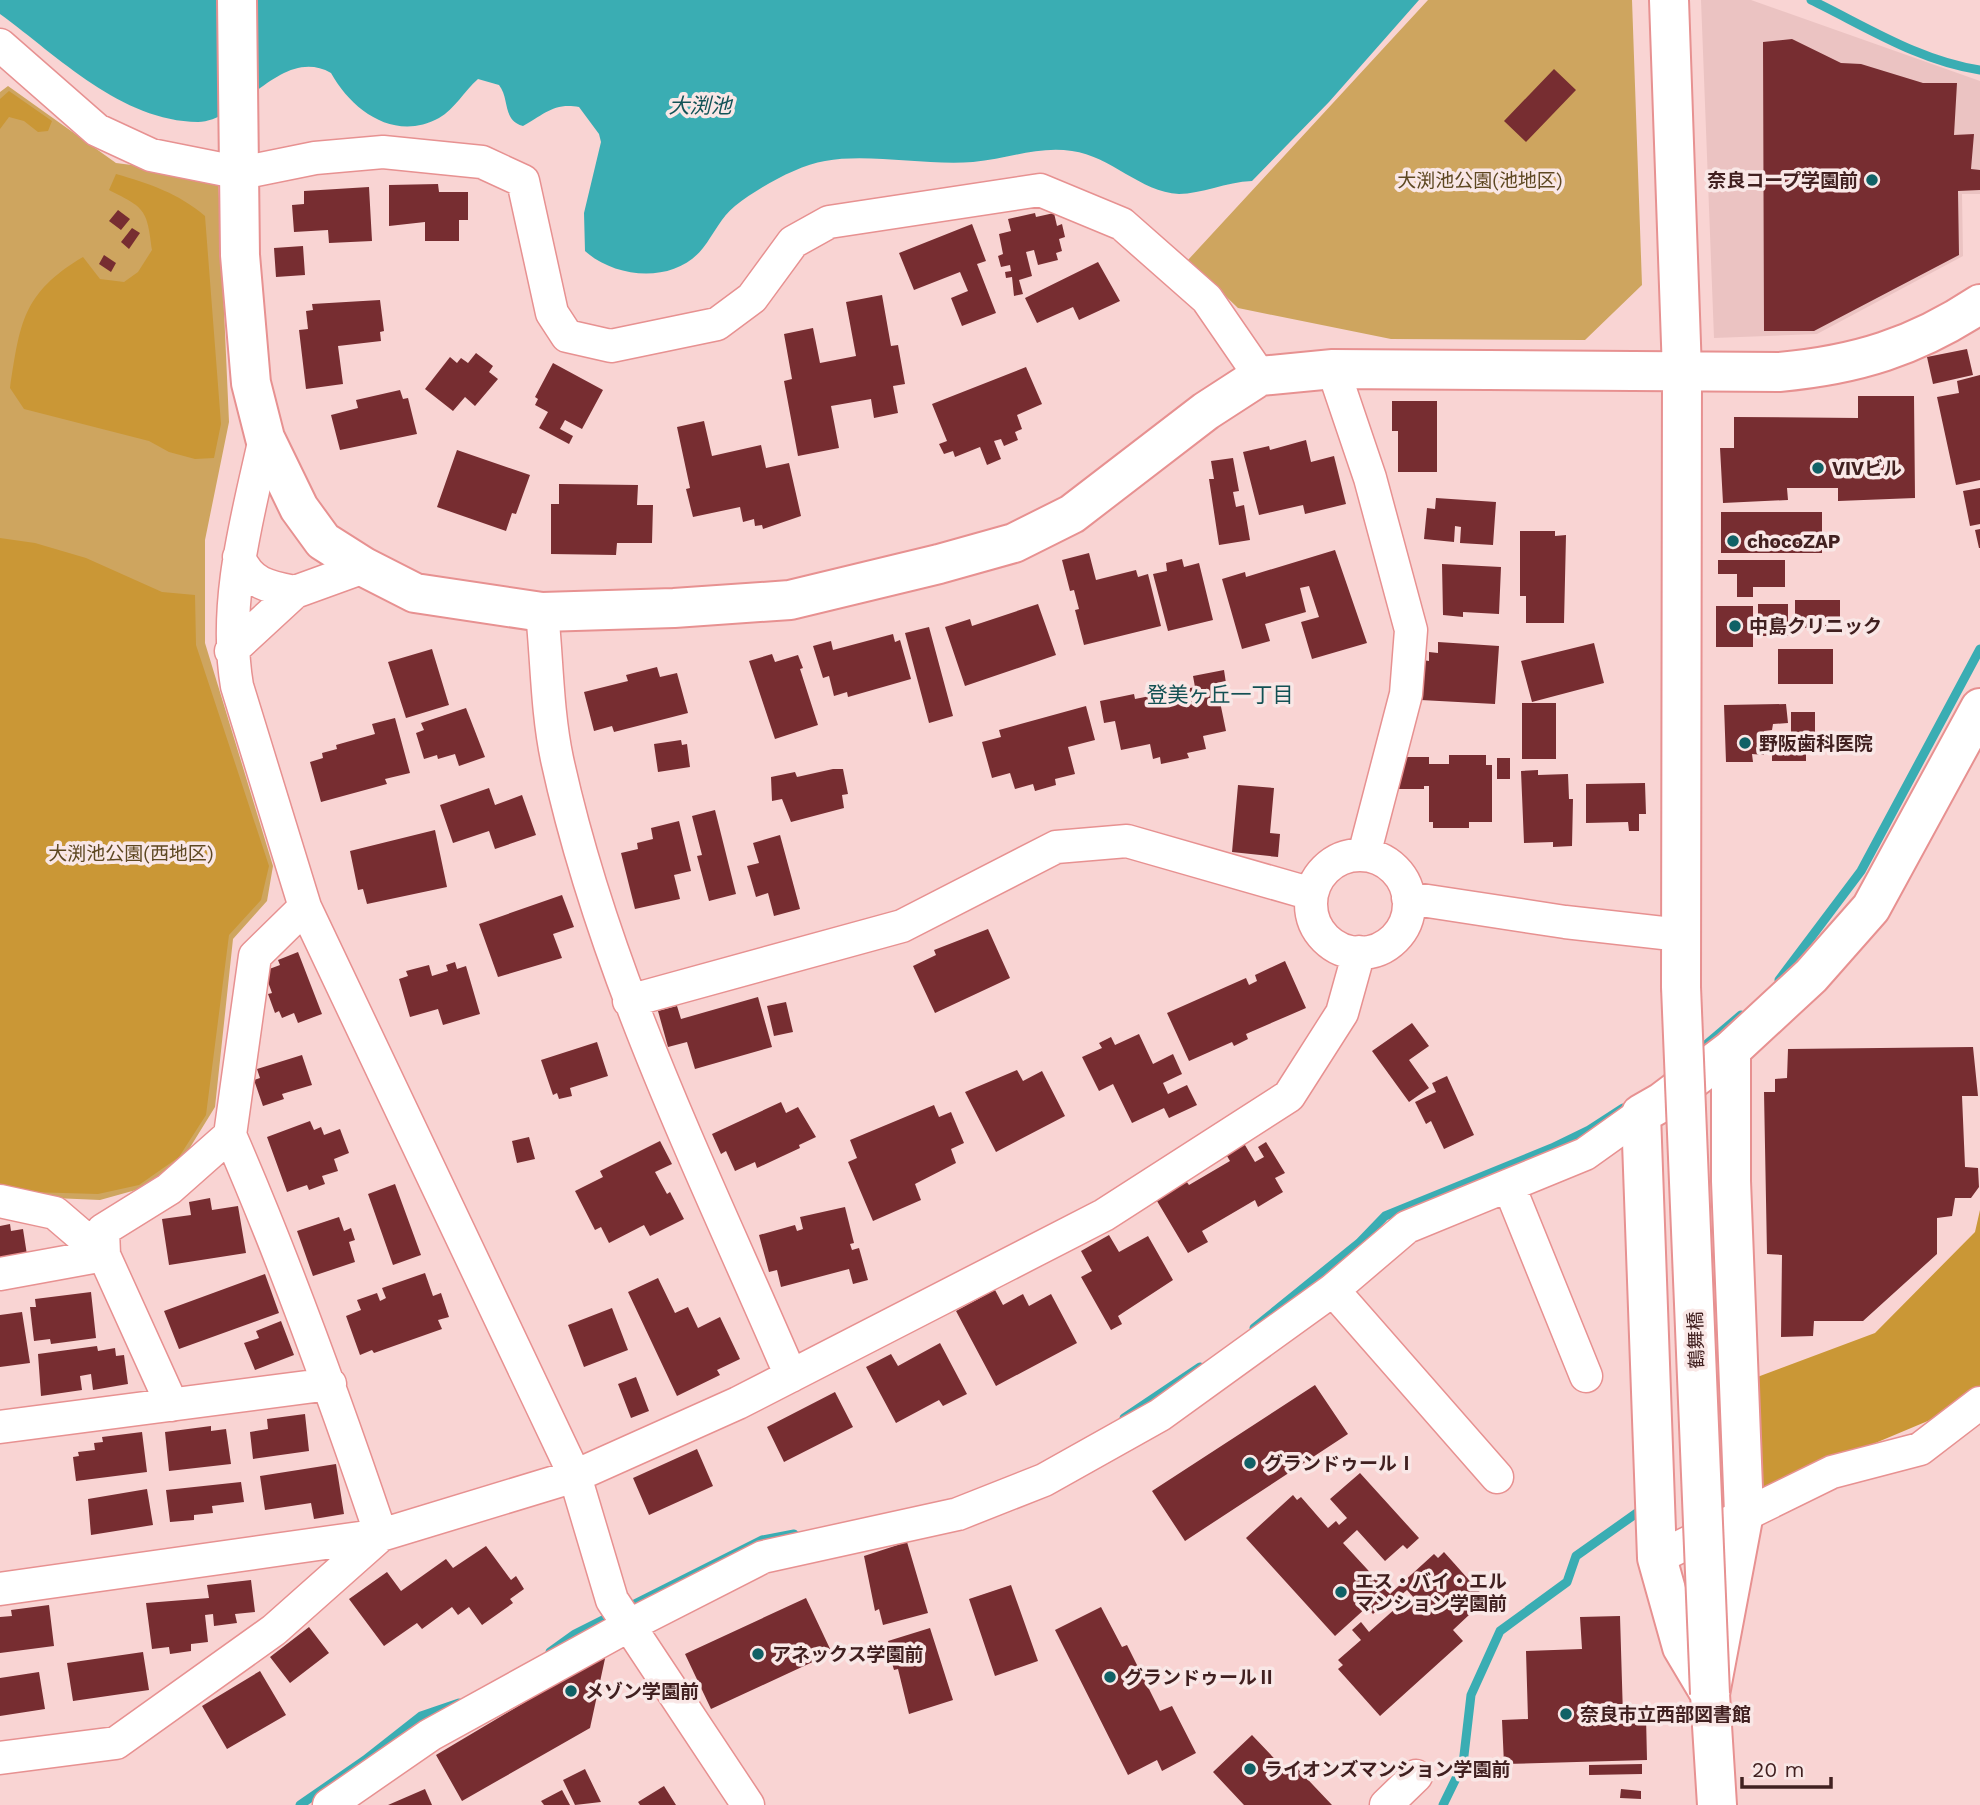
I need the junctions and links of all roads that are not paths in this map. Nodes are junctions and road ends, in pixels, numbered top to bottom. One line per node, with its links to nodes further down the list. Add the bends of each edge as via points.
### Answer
1 (237, 0): 4 (street)
2 (1669, 0): 7 (street, 鶴舞橋)
3 (0, 45): 4 (street, via 97,130 151,156)
4 (241, 173): 8 (street, via 383,152 482,162 523,181 552,313 567,336 611,346 718,324 752,298 793,242 829,222 1040,190 1122,224 1207,299); 9 (street, via 244,322 251,383)
5 (1980, 304): 7 (street, via 1886,352 1832,367)
6 (1332, 369): 7 (street); 8 (street); 16 (street, via 1370,478 1411,631 1406,694)
7 (1682, 372): 20 (street, 鶴舞橋)
8 (1260, 376): 13 (street, via 1206,411 1072,514 1014,543 790,600)
9 (265, 438): 10 (street); 11 (street, via 299,508 323,541)
10 (239, 557): 12 (street, via 245,572 257,583); 14 (street)
11 (364, 567): 12 (street); 13 (street, via 415,593)
12 (295, 592): 14 (street)
13 (542, 612): 22 (street, via 556,755 580,857)
14 (231, 651): 19 (street, via 237,686)
15 (1980, 708): 23 (street, via 1871,908 1811,976)
16 (1364, 855): 17 (street, via 1342,858 1324,870); 18 (street, via 1381,859 1399,873)
17 (1312, 894): 21 (street, via 1313,919 1321,933 1334,945); 22 (street, via 1127,841 1056,847 902,926)
18 (1408, 898): 20 (street); 21 (street, via 1406,923 1396,937 1383,947)
19 (305, 907): 25 (street, via 255,956); 37 (street)
20 (1681, 934): 44 (street, 鶴舞橋, bridge)
21 (1359, 952): 31 (street, via 1342,1013 1289,1097 1104,1215)
22 (629, 1001): 31 (street)
23 (1731, 1050): 24 (street); 39 (street, via 1731,1181)
24 (1652, 1108): 26 (street, via 1585,1154); 41 (street)
25 (230, 1135): 28 (street, via 169,1189 103,1230); 33 (street, via 276,1240)
26 (1509, 1186): 30 (street, via 1407,1227); 32 (street)
27 (0, 1201): 28 (street, via 55,1213)
28 (104, 1255): 29 (street); 35 (street)
29 (0, 1274)
30 (1332, 1290): 38 (street); 43 (street, via 1160,1415 1044,1480 958,1514 764,1557)
31 (791, 1376): 37 (street)
32 (1587, 1376)
33 (330, 1384): 35 (street); 40 (street)
34 (1980, 1403): 39 (street, via 1920,1449 1832,1472)
35 (172, 1405): 36 (street)
36 (0, 1427)
37 (575, 1476): 40 (street); 43 (street)
38 (1497, 1477)
39 (1744, 1513): 41 (street); 44 (street)
40 (381, 1535): 42 (street); 45 (street, via 274,1630 116,1743)
41 (1657, 1558): 44 (street, via 1682,1647)
42 (0, 1589)
43 (621, 1616): 47 (street, via 430,1735); 48 (street)
44 (1710, 1694): 50 (street)
45 (0, 1758)
46 (1416, 1776): 49 (street)
47 (329, 1805)
48 (748, 1805)
49 (1386, 1805)
50 (1717, 1805)

